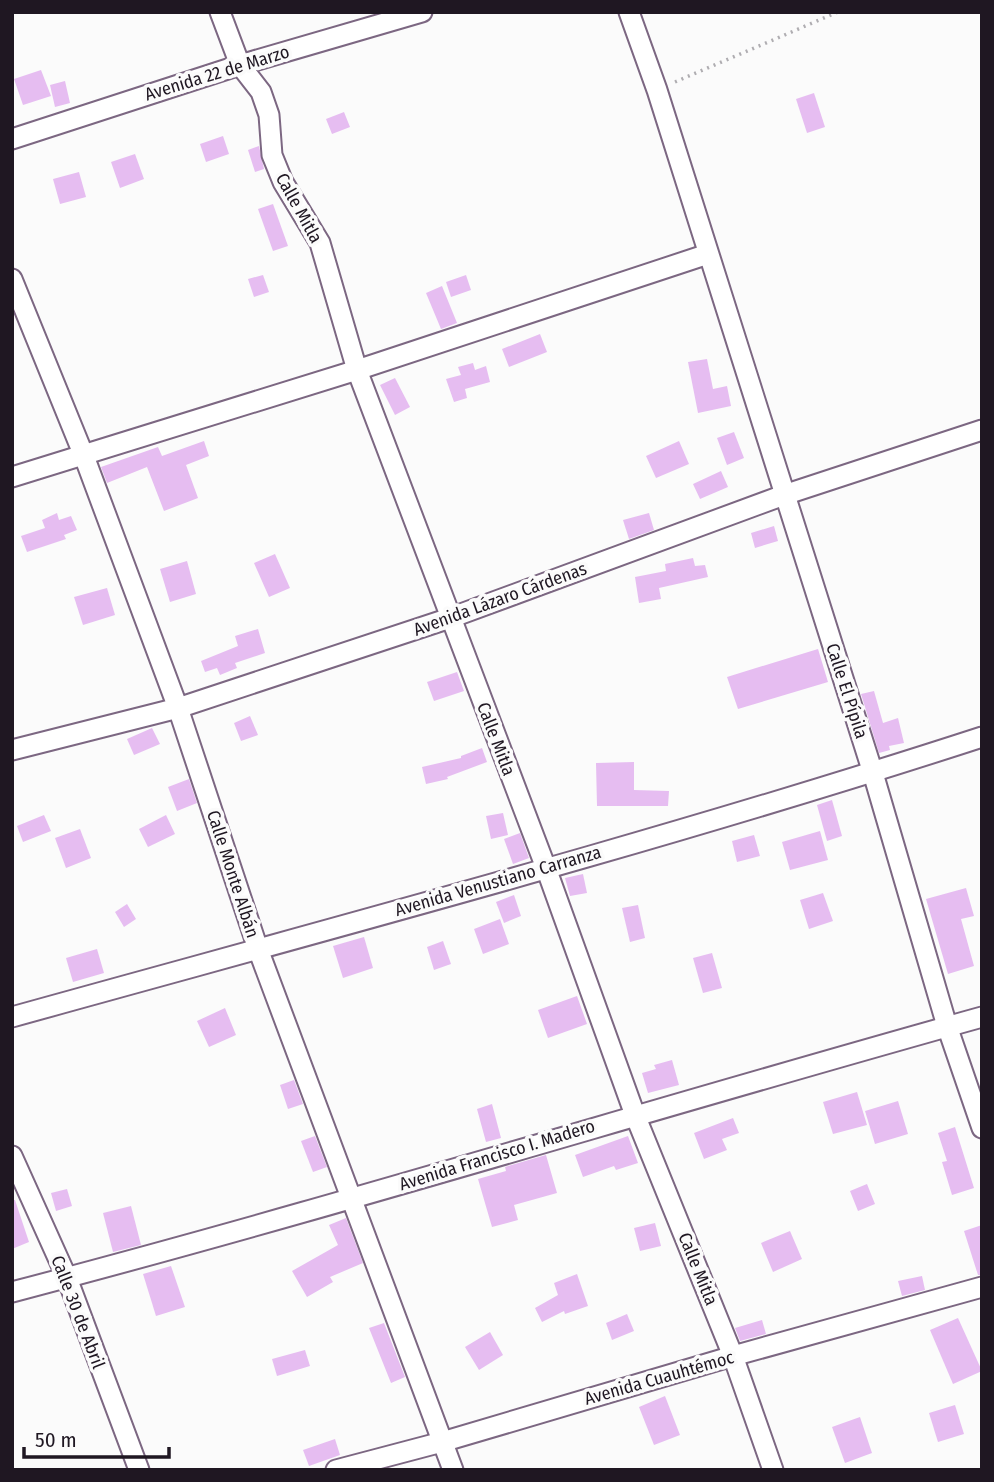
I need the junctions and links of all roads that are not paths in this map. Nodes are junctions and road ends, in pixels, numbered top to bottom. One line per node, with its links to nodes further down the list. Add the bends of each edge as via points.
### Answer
1 (220, 12): 4 (street, Calle Mitla)
2 (422, 12): 4 (street, Avenida 22 de Marzo)
3 (629, 12): 6 (street, Calle El Pípila)
4 (240, 65): 5 (street, Avenida 22 de Marzo); 8 (street, Calle Mitla, via 261,92 269,115 272,155 283,182 320,243)
5 (12, 139)
6 (708, 254): 8 (street); 12 (street, Calle El Pípila)
7 (12, 279): 10 (street, Calle Monte Albán)
8 (357, 370): 10 (street); 13 (street, Calle Mitla)
9 (982, 430): 12 (street, Avenida Lázaro Cárdenas)
10 (84, 456): 11 (street); 14 (street, Calle Monte Albán)
11 (12, 477)
12 (785, 495): 13 (street, Avenida Lázaro Cárdenas); 17 (street, Calle El Pípila)
13 (450, 618): 14 (street, Avenida Lázaro Cárdenas); 18 (street, Calle Mitla)
14 (178, 708): 16 (street, Avenida Lázaro Cárdenas); 19 (street, Calle Monte Albán)
15 (982, 737): 17 (street, Avenida Venustiano Carranza)
16 (12, 750)
17 (873, 772): 18 (street, Avenida Venustiano Carranza); 22 (street, Calle El Pípila)
18 (546, 868): 19 (street, Avenida Venustiano Carranza); 23 (street, Calle Mitla)
19 (258, 949): 20 (street, Avenida Venustiano Carranza); 26 (street, Calle Monte Albán)
20 (12, 1017)
21 (982, 1017): 22 (street, Avenida Francisco I. Madero)
22 (947, 1026): 23 (street, Avenida Francisco I. Madero); 24 (street, Calle El Pípila)
23 (635, 1115): 26 (street, Avenida Francisco I. Madero); 30 (street, Calle Mitla)
24 (982, 1128)
25 (12, 1156): 27 (street, Calle 30 de Abril)
26 (350, 1199): 27 (street, Avenida Francisco I. Madero); 31 (street, Calle Monte Albán)
27 (66, 1278): 29 (street, Avenida Francisco I. Madero); 32 (street, Calle 30 de Abril)
28 (982, 1287): 30 (street, Avenida Cuauhtémoc)
29 (12, 1293)
30 (733, 1356): 31 (street, Avenida Cuauhtémoc); 35 (street, Calle Mitla)
31 (442, 1442): 33 (street, Avenida Cuauhtémoc); 34 (street, Calle Monte Albán)
32 (139, 1470)
33 (336, 1470)
34 (453, 1470)
35 (774, 1470)

